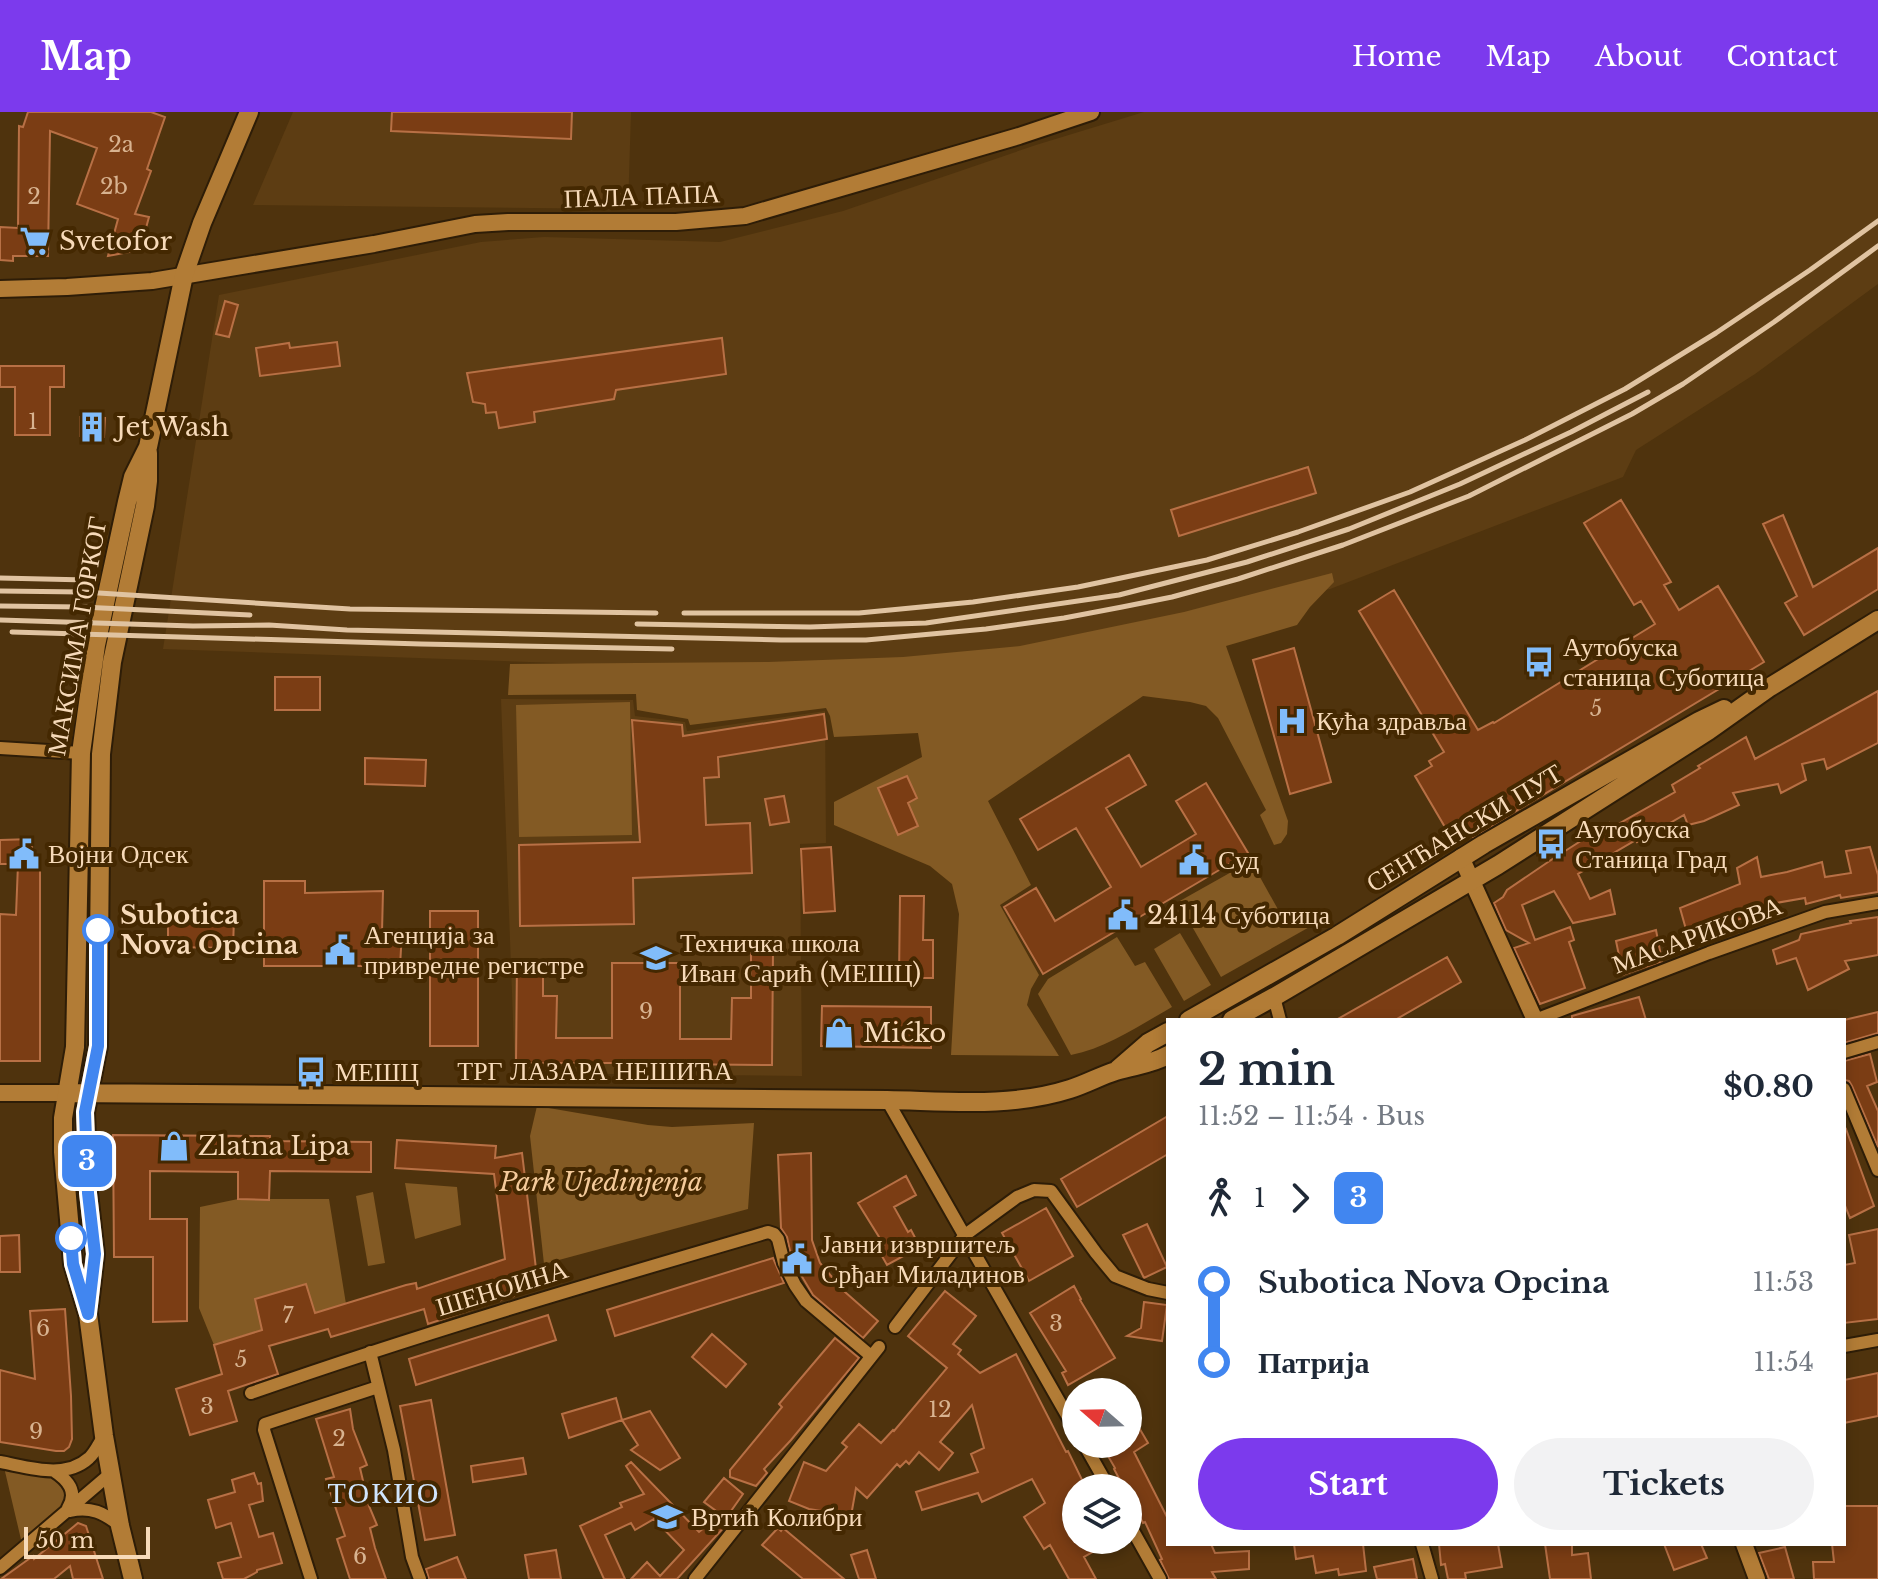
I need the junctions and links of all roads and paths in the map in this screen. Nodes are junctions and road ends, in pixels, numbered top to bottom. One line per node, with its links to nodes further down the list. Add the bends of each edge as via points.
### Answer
1 (249, 112): 3 (main road, МАКСИМА ГОРКОГ)
2 (1091, 112): 3 (street, ПАЛА ПАПА, via 745,216 475,224)
3 (184, 275): 4 (street, ПАЛА ПАПА); 5 (main road, МАКСИМА ГОРКОГ)
4 (0, 289)
5 (148, 447): 9 (main road, МАКСИМА ГОРКОГ, via 127,502 96,645); 26 (main road, МАКСИМА ГОРКОГ, via 145,506 112,662 101,754 98,1046)
6 (1878, 620): 7 (main road, СЕНЋАНСКИ ПУТ)
7 (1770, 687): 10 (main road, СЕНЋАНСКИ ПУТ, via 1699,721); 11 (main road, СЕНЋАНСКИ ПУТ)
8 (0, 748): 9 (street)
9 (81, 753): 25 (main road, МАКСИМА ГОРКОГ, via 75,1047)
10 (1461, 857): 11 (street); 14 (main road, СЕНЋАНСКИ ПУТ)
11 (1471, 880): 13 (main road, СЕНЋАНСКИ ПУТ); 17 (street)
12 (1878, 903): 18 (street, МАСАРИКОВА, via 1825,912)
13 (1274, 997): 15 (main road, СЕНЋАНСКИ ПУТ); 16 (street)
14 (1193, 1018)
15 (1236, 1018)
16 (1279, 1018)
17 (1534, 1018)
18 (1540, 1018)
19 (1166, 1033): 23 (main road)
20 (1878, 1042): 21 (street)
21 (1846, 1051)
22 (1166, 1056): 23 (main road)
23 (1116, 1071): 28 (main road, ТРГ ЛАЗАРА НЕШИЋА, via 1069,1090 1024,1099)
24 (0, 1093): 25 (street)
25 (68, 1093): 26 (main road, ТРГ ЛАЗАРА НЕШИЋА); 32 (main road, МАКСИМА ГОРКОГ, via 62,1132 69,1222 73,1264)
26 (88, 1093): 28 (main road, ТРГ ЛАЗАРА НЕШИЋА); 32 (main road, МАКСИМА ГОРКОГ, via 85,1130 95,1254)
27 (1846, 1094): 29 (street)
28 (887, 1100): 30 (street)
29 (1878, 1170)
30 (965, 1235): 31 (street, via 1017,1197 1051,1191 1115,1276); 33 (street); 39 (street)
31 (1166, 1293)
32 (88, 1314): 40 (main road, МАКСИМА ГОРКОГ)
33 (895, 1327)
34 (1878, 1340): 35 (street)
35 (1846, 1346)
36 (370, 1352): 37 (street); 38 (street, ШЕНОИНА); 53 (street, ШЕНОИНА, via 774,1234 806,1301 875,1352)
37 (378, 1387): 51 (street, via 265,1424); 52 (street)
38 (251, 1393)
39 (1062, 1406)
40 (104, 1436): 42 (street, via 89,1458); 43 (main road, МАКСИМА ГОРКОГ)
41 (0, 1462): 42 (street)
42 (54, 1471): 44 (street, via 73,1491)
43 (110, 1474): 44 (street); 45 (main road, МАКСИМА ГОРКОГ)
44 (67, 1511): 45 (street, via 95,1510); 49 (street)
45 (120, 1526): 50 (main road, МАКСИМА ГОРКОГ)
46 (1423, 1546): 55 (street)
47 (1745, 1546): 56 (street)
48 (1142, 1547): 54 (street)
49 (0, 1568)
50 (133, 1579)
51 (311, 1579)
52 (420, 1579)
53 (695, 1579)
54 (1160, 1579)
55 (1432, 1579)
56 (1757, 1579)

